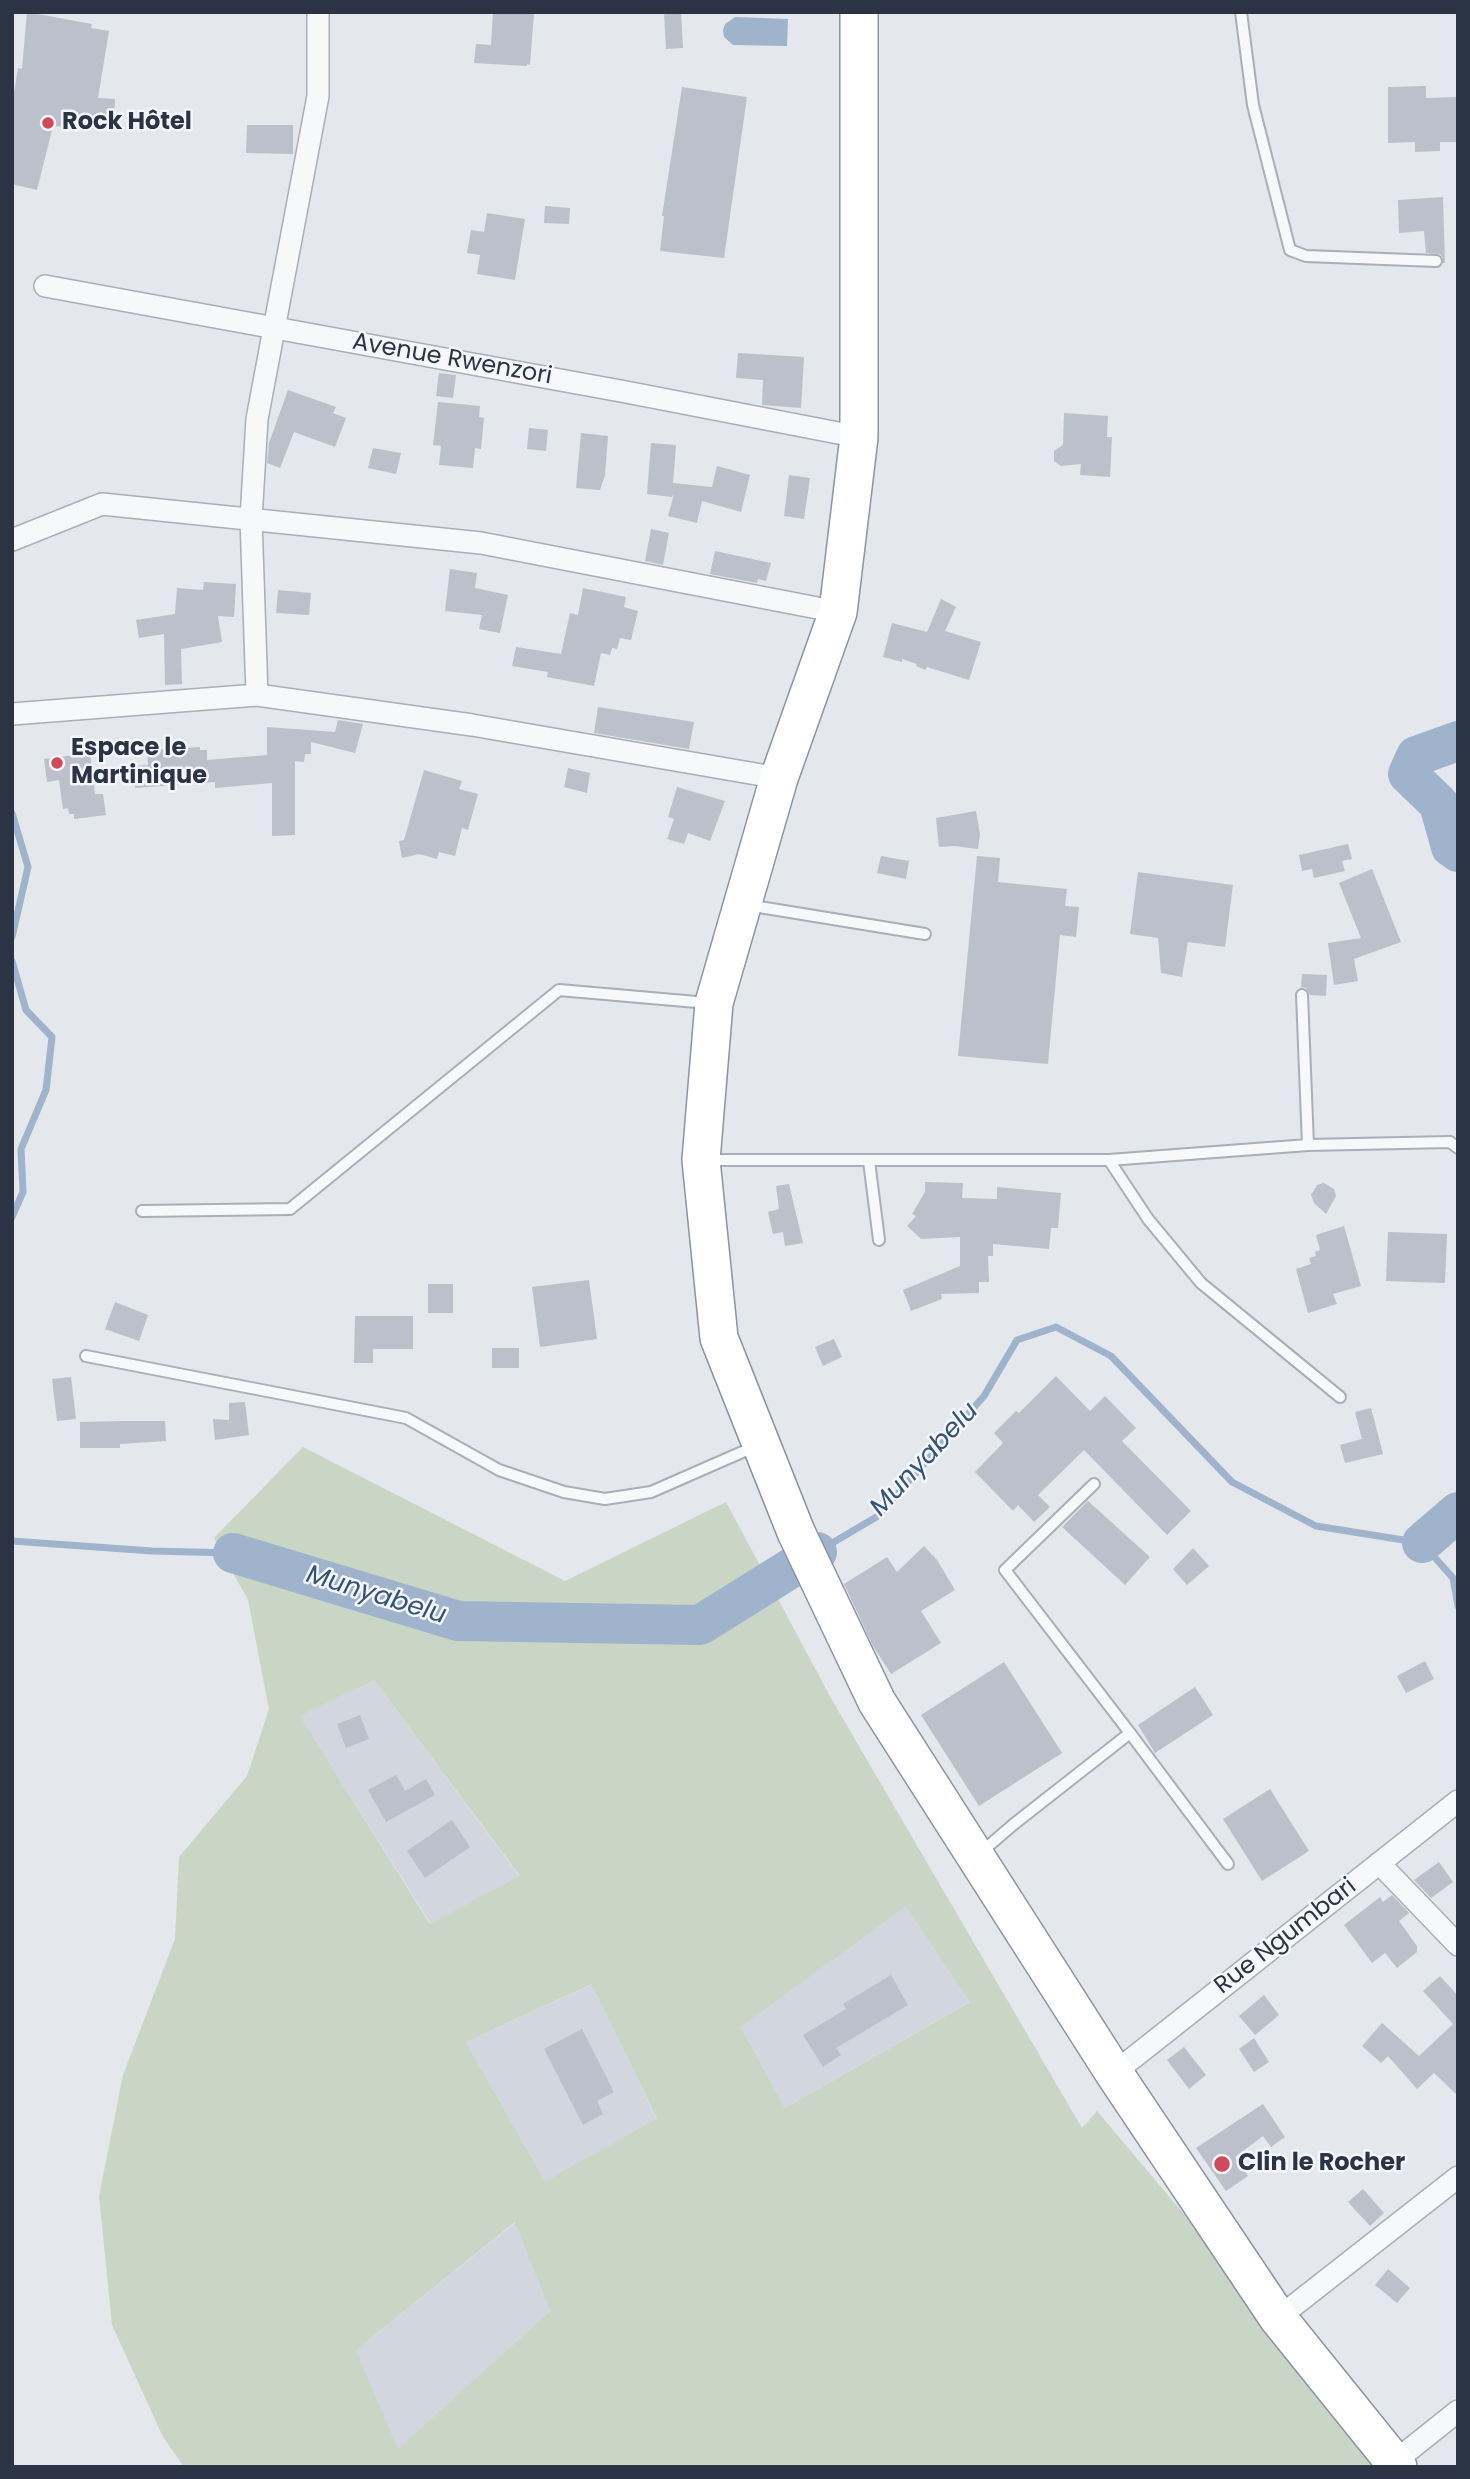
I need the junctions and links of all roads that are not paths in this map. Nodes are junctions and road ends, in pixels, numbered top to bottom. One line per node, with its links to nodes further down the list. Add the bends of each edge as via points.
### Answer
1 (318, 12): 6 (street, via 318,96)
2 (859, 12): 7 (highway)
3 (1241, 12): 4 (lane, via 1253,105 1290,250 1306,256)
4 (1436, 261)
5 (44, 286): 6 (street, Avenue Rwenzori)
6 (275, 328): 7 (street, Avenue Rwenzori); 8 (street, via 257,419)
7 (859, 437): 10 (highway)
8 (251, 519): 9 (street, via 102,504); 10 (street, via 481,543); 11 (street)
9 (12, 540)
10 (838, 612): 13 (highway)
11 (257, 695): 12 (street); 13 (street, via 472,725)
12 (12, 714)
13 (779, 778): 14 (highway)
14 (741, 904): 15 (lane); 17 (highway)
15 (925, 934)
16 (1302, 995): 18 (lane)
17 (714, 1003): 20 (highway); 23 (lane, via 559,990 290,1209)
18 (1308, 1145): 19 (lane, via 1450,1142); 21 (lane)
19 (1458, 1148)
20 (701, 1160): 22 (lane); 27 (highway, via 719,1338)
21 (1109, 1160): 22 (lane); 26 (lane, via 1147,1219 1200,1283)
22 (869, 1161): 24 (lane)
23 (142, 1211)
24 (879, 1240)
25 (86, 1356): 27 (lane, via 406,1418 499,1470 564,1492 606,1499 652,1492)
26 (1340, 1397)
27 (760, 1444): 31 (highway, via 796,1532 877,1702)
28 (1094, 1484): 29 (lane, via 1005,1570)
29 (1130, 1733): 31 (lane); 33 (lane)
30 (1458, 1801): 32 (street, Rue Ngumbari)
31 (976, 1857): 35 (highway)
32 (1379, 1863): 34 (street); 35 (street, Rue Ngumbari)
33 (1228, 1864)
34 (1458, 1945)
35 (1114, 2073): 37 (highway)
36 (1458, 2177): 37 (street)
37 (1278, 2318): 39 (highway)
38 (1458, 2411): 39 (street)
39 (1396, 2465)

